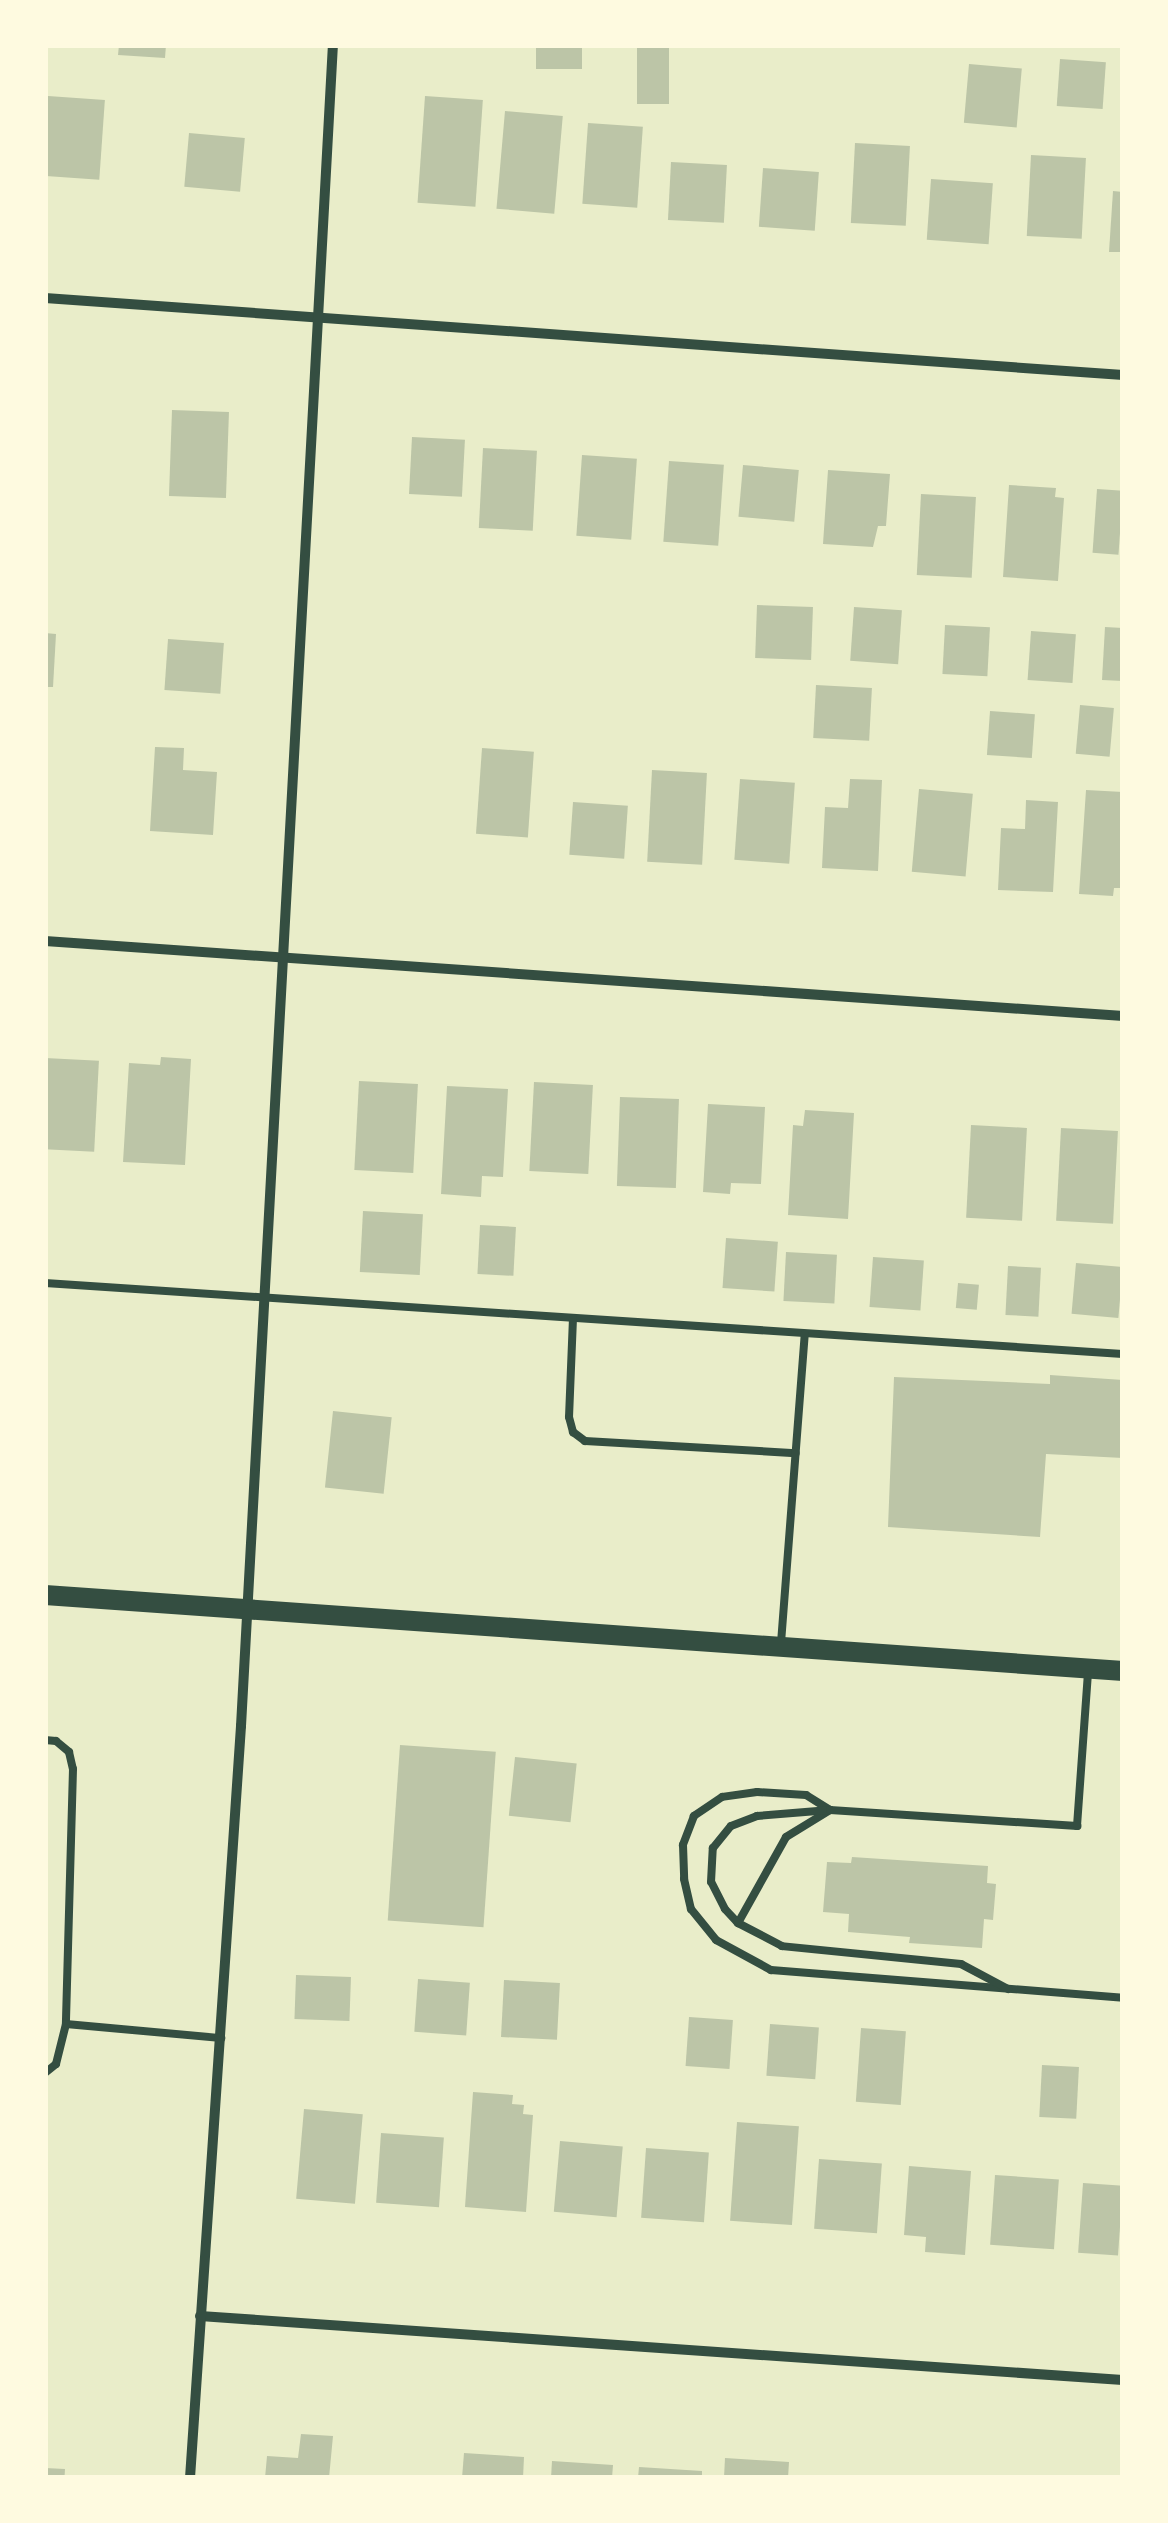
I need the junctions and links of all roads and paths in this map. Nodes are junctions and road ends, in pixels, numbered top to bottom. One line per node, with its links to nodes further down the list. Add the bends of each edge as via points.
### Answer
1 (333, 45): 3 (street)
2 (45, 298): 3 (street)
3 (320, 318): 4 (street); 6 (street)
4 (1123, 376)
5 (45, 941): 6 (street)
6 (283, 959): 7 (street); 9 (street)
7 (1123, 1016)
8 (45, 1283): 9 (lane)
9 (261, 1299): 10 (lane); 15 (street)
10 (573, 1318): 11 (lane); 13 (lane, via 570,1417 585,1442)
11 (805, 1334): 12 (lane); 13 (lane)
12 (1123, 1354)
13 (796, 1454): 16 (lane)
14 (45, 1594): 15 (main road)
15 (247, 1609): 16 (main road); 25 (street)
16 (780, 1646): 17 (main road)
17 (1089, 1668): 18 (main road); 20 (lane, via 1077,1826)
18 (1123, 1670)
19 (45, 1740): 24 (lane, via 69,1752 72,1770)
20 (830, 1810): 21 (lane, via 786,1837); 21 (lane, via 757,1816 731,1826 713,1848 711,1882); 22 (lane, via 806,1795 757,1792 722,1797 694,1816 683,1845 684,1879 690,1910 716,1940 771,1970)
21 (738, 1923): 22 (lane, via 782,1946 961,1964)
22 (1008, 1989): 23 (lane)
23 (1123, 1998)
24 (66, 2024): 25 (lane); 26 (lane, via 56,2064)
25 (220, 2038): 27 (street)
26 (45, 2073)
27 (200, 2316): 28 (street); 29 (street)
28 (1123, 2380)
29 (190, 2478)

